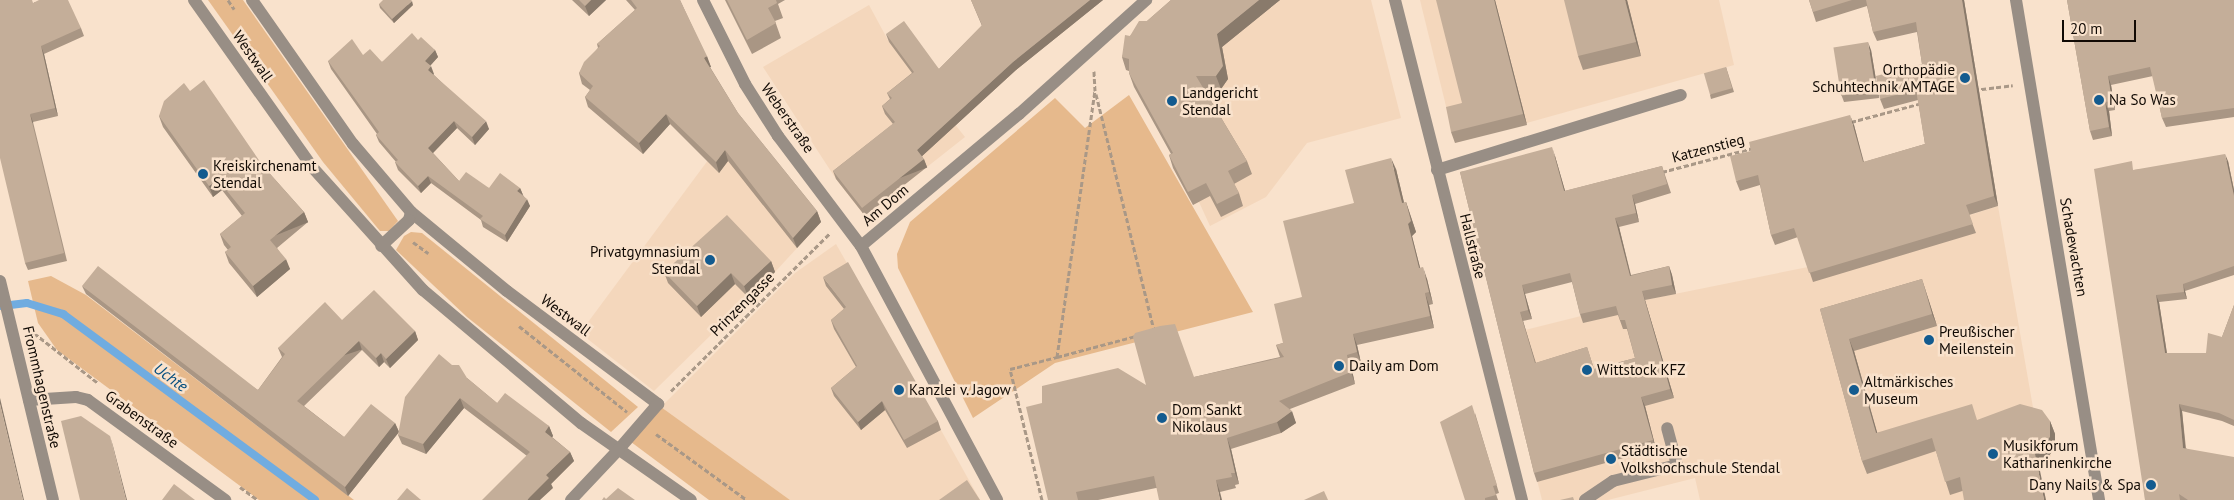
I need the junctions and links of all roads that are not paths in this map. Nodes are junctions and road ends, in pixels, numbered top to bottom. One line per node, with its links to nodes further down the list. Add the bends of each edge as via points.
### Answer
1 (194, 0): 10 (street, Westwall, via 313,168)
2 (252, 0): 9 (street, Westwall, via 353,144)
3 (703, 0): 11 (street, Weberstraße, via 754,99)
4 (1146, 0): 11 (street, Am Dom, via 1019,114)
5 (1395, 0): 8 (street, Hallstraße)
6 (2016, 0): 23 (street, Schadewachten)
7 (1681, 96): 8 (street)
8 (1437, 170): 21 (street, Hallstraße)
9 (411, 212): 10 (street, via 409,220); 15 (street, Westwall, via 508,291 658,404)
10 (381, 246): 15 (street, Westwall, via 423,290 524,378)
11 (861, 246): 20 (street, Am Dom)
12 (1, 284): 13 (street, Frommhagenstraße)
13 (29, 400): 16 (street, Frommhagenstraße); 17 (street, Grabenstraße, via 76,397 88,400)
14 (1667, 428): 22 (street, via 1676,465 1614,481)
15 (619, 449): 18 (street); 19 (street, Westwall)
16 (53, 500)
17 (225, 500)
18 (571, 500)
19 (692, 500)
20 (997, 500)
21 (1522, 500)
22 (1585, 500)
23 (2099, 500)

